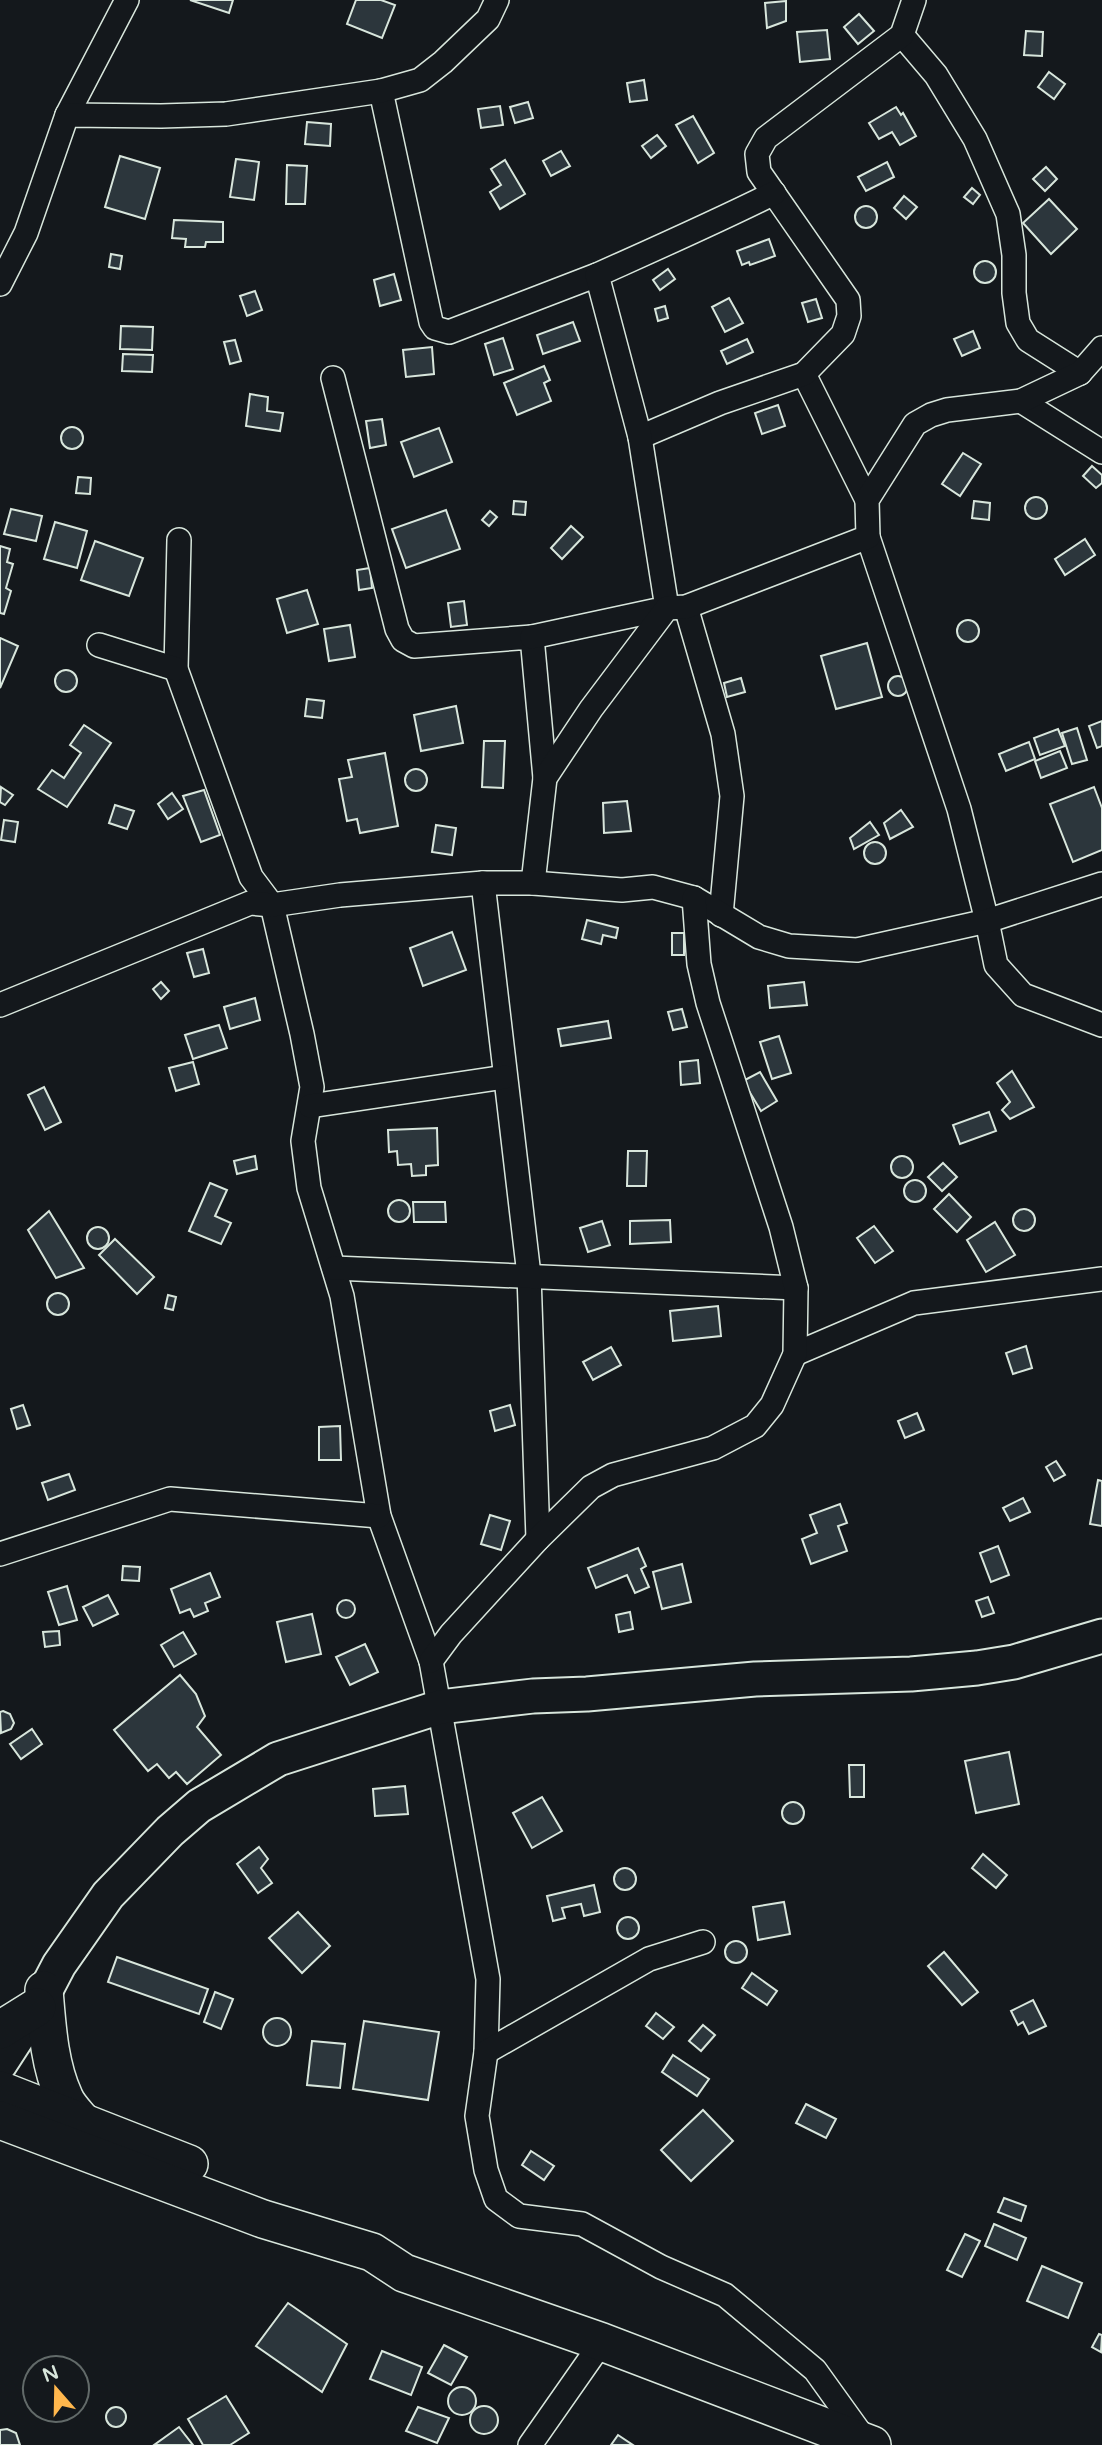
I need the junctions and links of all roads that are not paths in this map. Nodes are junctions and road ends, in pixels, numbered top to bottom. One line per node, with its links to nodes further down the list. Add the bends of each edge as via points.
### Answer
1 (127, 0): 6 (street)
2 (497, 0): 5 (street, via 488,19 443,62 420,80)
3 (914, 0): 4 (street)
4 (902, 35): 7 (street, via 766,138 757,154 759,172); 11 (street, via 936,75 975,139 1008,214 1018,323 1028,340)
5 (381, 91): 6 (street, via 226,114); 9 (street, via 435,328 449,331)
6 (67, 115): 8 (street, via 26,233)
7 (774, 193): 9 (street); 12 (street, via 848,300 843,334)
8 (2, 275)
9 (597, 275): 15 (street)
10 (1102, 348): 11 (street)
11 (1080, 373): 14 (street)
12 (804, 374): 15 (street); 17 (street)
13 (333, 378): 21 (street, via 403,640 414,646)
14 (1021, 401): 16 (street); 17 (street, via 947,410 915,424)
15 (640, 436): 20 (street)
16 (1102, 453)
17 (867, 500): 18 (street)
18 (868, 537): 20 (street); 31 (street, via 959,809)
19 (178, 540): 23 (street)
20 (677, 607): 21 (street); 24 (street, via 591,709); 30 (street, via 723,734 732,796)
21 (532, 637): 24 (street)
22 (99, 645): 23 (street)
23 (176, 669): 29 (street, via 251,877)
24 (545, 778): 26 (street)
25 (483, 883): 26 (street); 29 (street); 34 (street)
26 (533, 883): 28 (street, via 622,890 653,887)
27 (1102, 884): 31 (street)
28 (694, 898): 30 (street); 39 (street, via 699,964 708,1003 781,1227)
29 (272, 905): 32 (street, via 250,903); 35 (street, via 312,1087)
30 (721, 915): 31 (street, via 759,937 789,946 857,950)
31 (987, 921): 33 (street, via 996,965 1023,995)
32 (0, 1006)
33 (1102, 1025)
34 (505, 1077): 35 (street); 37 (street)
35 (310, 1106): 36 (street, via 303,1141 309,1188)
36 (334, 1268): 37 (street); 41 (street)
37 (529, 1275): 39 (street); 42 (street)
38 (1102, 1279): 40 (street, via 914,1303)
39 (796, 1288): 40 (street)
40 (795, 1354): 42 (street, via 772,1405 755,1426 713,1448 613,1475 591,1486)
41 (379, 1516): 43 (street, via 170,1499); 45 (street)
42 (538, 1539): 45 (street)
43 (0, 1554)
44 (1102, 1636): 46 (street, via 977,1668 755,1679)
45 (431, 1661): 46 (street)
46 (440, 1707): 48 (street, via 278,1759 199,1806 108,1895); 50 (street, via 488,1979)
47 (703, 1942): 50 (street, via 649,1959)
48 (41, 1999): 49 (main road); 51 (street); 54 (main road, via 54,2067 65,2099)
49 (0, 2030)
50 (486, 2052): 57 (street, via 477,2116 496,2199 519,2216 582,2224 725,2295 815,2370)
51 (0, 2064)
52 (0, 2090): 54 (main road)
53 (0, 2120): 55 (main road, via 263,2219 372,2252)
54 (83, 2124): 55 (main road, via 364,2229 386,2241)
55 (404, 2273): 56 (main road)
56 (602, 2342): 57 (main road); 58 (street)
57 (870, 2444)
58 (530, 2445)

